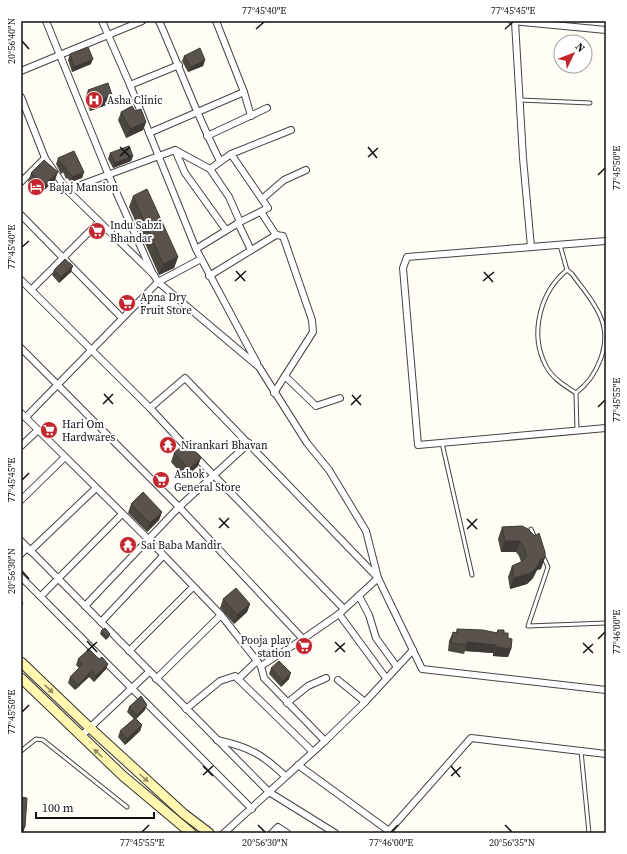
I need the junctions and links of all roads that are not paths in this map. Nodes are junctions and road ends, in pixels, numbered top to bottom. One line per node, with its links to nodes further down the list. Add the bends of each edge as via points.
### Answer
1 (46, 21): 9 (street)
2 (102, 21): 8 (street)
3 (142, 21): 8 (street)
4 (159, 21): 10 (street)
5 (216, 21): 13 (street)
6 (514, 21): 7 (street); 15 (street)
7 (606, 30)
8 (108, 34): 9 (street); 12 (street)
9 (61, 55): 11 (street); 32 (street)
10 (178, 65): 12 (street); 18 (street)
11 (21, 71)
12 (130, 85): 23 (street)
13 (244, 92): 18 (street); 20 (street)
14 (21, 97): 19 (street)
15 (520, 100): 16 (lane); 44 (street)
16 (590, 103)
17 (267, 108): 20 (street)
18 (196, 112): 23 (street); 24 (street)
19 (28, 114): 21 (street); 28 (street)
20 (251, 116): 24 (street)
21 (21, 117)
22 (292, 130): 26 (street)
23 (148, 133): 27 (street)
24 (207, 136): 29 (street)
25 (175, 150): 27 (street); 30 (street); 40 (street, via 185,173)
26 (231, 154): 29 (street); 35 (street)
27 (158, 156): 32 (street); 45 (street)
28 (45, 158): 33 (street); 34 (street)
29 (220, 161): 30 (street)
30 (210, 170): 39 (street, via 229,197)
31 (306, 170): 35 (street, via 284,180)
32 (110, 176): 34 (street); 50 (street)
33 (21, 182)
34 (67, 190): 38 (street)
35 (262, 199): 36 (street, via 268,208)
36 (261, 212): 39 (street); 41 (street)
37 (21, 215): 47 (street)
38 (99, 222): 47 (street); 50 (street)
39 (239, 223): 40 (street); 46 (street)
40 (226, 230): 45 (street)
41 (276, 235): 46 (street); 59 (street, via 283,236 312,320 313,332)
42 (606, 241): 43 (street)
43 (560, 245): 44 (street); 49 (lane)
44 (531, 247): 70 (street, via 407,257 403,268 418,445)
45 (196, 249): 48 (street)
46 (251, 250): 51 (street)
47 (64, 257): 54 (street); 55 (street)
48 (201, 259): 51 (street); 53 (street)
49 (567, 270): 62 (lane, via 597,308 604,325 603,354 589,380); 62 (lane, via 549,291 543,304 539,316 539,344 546,367 555,378)
50 (154, 275): 53 (street)
51 (209, 276): 58 (street)
52 (21, 280): 54 (street)
53 (158, 282): 55 (street); 58 (street)
54 (31, 290): 57 (street)
55 (122, 318): 57 (street)
56 (21, 348): 60 (street)
57 (92, 352): 60 (street); 64 (street)
58 (259, 367): 61 (street)
59 (285, 376): 61 (street); 63 (street, via 316,406)
60 (57, 385): 65 (street); 76 (street)
61 (274, 393): 89 (street, via 307,443 329,470 366,531)
62 (576, 393): 68 (lane)
63 (340, 398)
64 (150, 408): 69 (street, via 185,378); 73 (street)
65 (23, 415): 67 (street)
66 (606, 428): 68 (street)
67 (38, 430): 71 (street); 72 (street)
68 (577, 431): 70 (street)
69 (249, 443): 73 (street); 89 (street)
70 (442, 443): 86 (lane)
71 (21, 446)
72 (65, 457): 74 (street); 75 (street)
73 (213, 476): 76 (street); 94 (street)
74 (96, 488): 77 (street); 82 (street)
75 (21, 500)
76 (179, 507): 79 (street); 99 (street)
77 (122, 514): 79 (street); 88 (street)
78 (531, 529): 81 (lane)
79 (148, 539): 85 (street); 93 (street)
80 (21, 541): 82 (street)
81 (537, 542)
82 (29, 549): 83 (street); 88 (street)
83 (21, 554)
84 (542, 554): 98 (lane, via 548,567 528,626)
85 (163, 556): 90 (street); 97 (street)
86 (472, 575)
87 (21, 577): 91 (street)
88 (57, 578): 91 (street); 93 (street)
89 (378, 578): 92 (street); 100 (street)
90 (192, 586): 96 (street); 101 (street)
91 (41, 596): 112 (street)
92 (359, 596): 94 (street); 104 (street, via 369,615 376,638)
93 (85, 606): 97 (street)
94 (344, 609): 95 (street)
95 (339, 614): 99 (street); 108 (street)
96 (221, 615): 103 (street); 109 (street)
97 (101, 622): 101 (street)
98 (606, 624)
99 (303, 639): 103 (street)
100 (413, 650): 104 (street); 113 (street, via 422,669)
101 (129, 652): 105 (street)
102 (21, 662): 117 (street, one-way to 117)
103 (259, 663): 110 (street); 115 (street, via 264,678)
104 (397, 667): 108 (street)
105 (149, 672): 109 (street); 112 (street)
106 (21, 678): 118 (street)
107 (326, 678): 115 (street, via 308,686)
108 (386, 678): 114 (street)
109 (156, 679): 116 (street)
110 (238, 679): 116 (street, via 235,676 220,681); 123 (street)
111 (338, 680): 114 (street)
112 (131, 688): 117 (street); 129 (street)
113 (606, 690)
114 (365, 702): 120 (street)
115 (287, 703): 120 (street)
116 (186, 709): 119 (street)
117 (89, 727): 118 (street); 132 (street, one-way to 132, via 184,814)
118 (80, 737): 131 (street, one-way to 118)
119 (217, 740): 126 (street, via 242,745 268,759); 127 (street)
120 (325, 741): 123 (street)
121 (21, 751): 128 (lane, via 36,739 43,740)
122 (581, 751): 124 (street); 130 (street, via 471,738); 137 (lane)
123 (313, 752): 125 (street)
124 (606, 754)
125 (298, 765): 126 (street); 130 (street)
126 (285, 776): 127 (street)
127 (269, 792): 129 (street); 136 (street)
128 (127, 807)
129 (252, 808): 133 (street)
130 (388, 832)
131 (191, 833)
132 (209, 833)
133 (224, 833)
134 (272, 833): 135 (street, via 278,827)
135 (287, 833)
136 (335, 833)
137 (589, 833)

